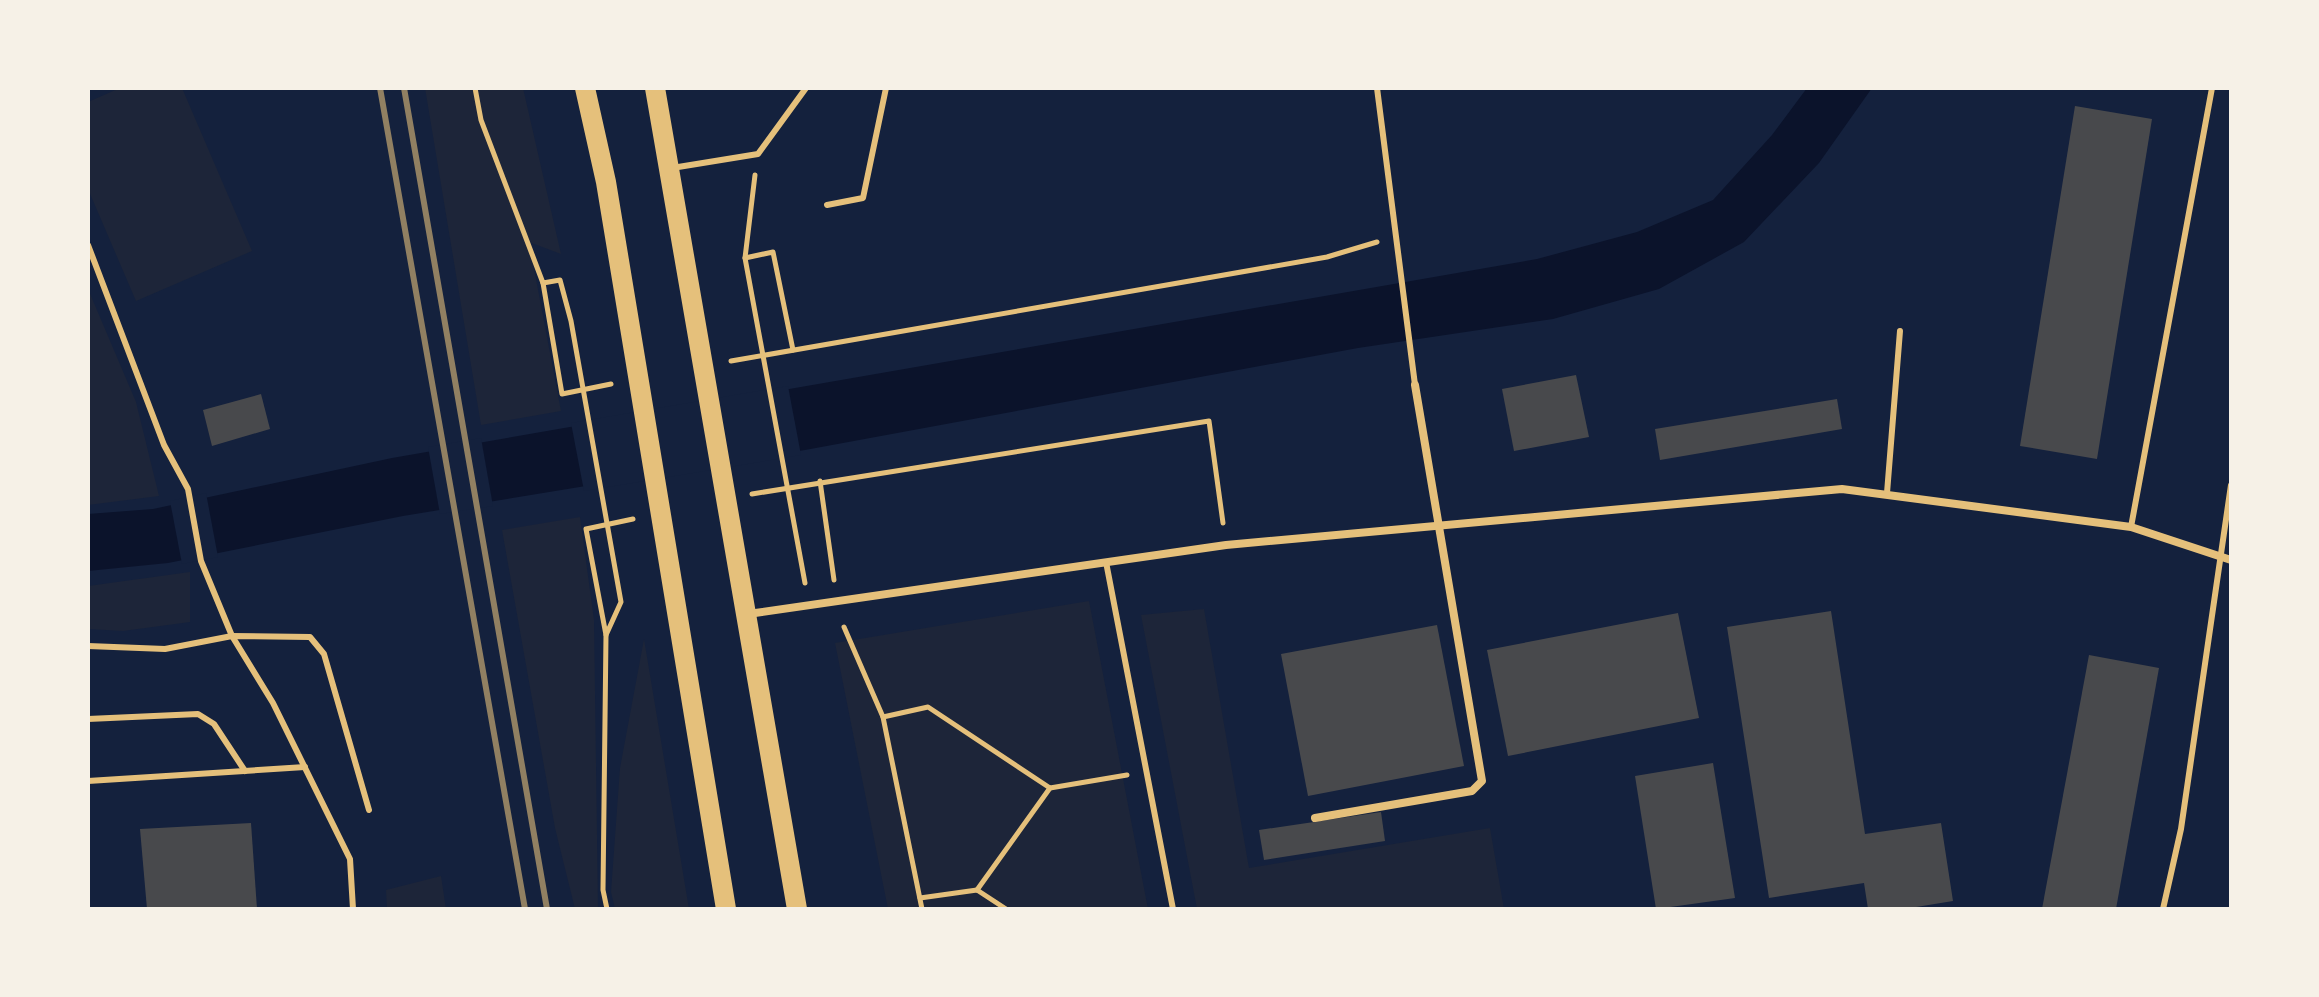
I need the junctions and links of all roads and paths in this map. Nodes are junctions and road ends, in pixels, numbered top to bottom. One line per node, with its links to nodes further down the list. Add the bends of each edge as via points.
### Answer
1 (475, 88): 15 (path, via 481,120)
2 (585, 88): 52 (main road, via 628,312)
3 (655, 88): 10 (main road)
4 (667, 88): 10 (main road)
5 (806, 88): 9 (lane)
6 (886, 88): 11 (lane, via 863,198)
7 (1377, 88): 12 (lane)
8 (2212, 88): 27 (lane)
9 (758, 154): 10 (lane); 14 (path)
10 (667, 168): 34 (main road)
11 (827, 205)
12 (1394, 237): 17 (path, via 1327,257); 19 (lane)
13 (88, 245): 37 (lane, via 164,445 188,489 201,561)
14 (745, 258): 17 (path, via 773,252); 32 (path)
15 (543, 283): 20 (path); 36 (path, via 560,280 571,321 621,602)
16 (1900, 331): 24 (lane)
17 (793, 350): 18 (path)
18 (782, 352)
19 (1415, 385): 25 (street)
20 (562, 394)
21 (820, 481): 22 (path); 28 (path, via 1209,421); 33 (path)
22 (806, 483)
23 (2231, 485): 29 (lane)
24 (1887, 493): 25 (street, via 1842,489); 27 (street)
25 (1439, 525): 28 (street); 47 (street, via 1480,786)
26 (591, 527): 36 (path, via 586,529)
27 (2131, 527): 29 (street)
28 (1226, 545): 31 (street)
29 (2220, 557): 30 (street); 57 (lane, via 2181,829)
30 (2231, 560)
31 (1106, 562): 34 (street); 43 (lane)
32 (803, 568)
33 (836, 579)
34 (748, 614): 53 (main road)
35 (844, 627): 39 (path)
36 (606, 635): 51 (path)
37 (232, 636): 38 (lane, via 165,649); 41 (lane); 46 (lane, via 310,637 319,643)
38 (88, 646)
39 (883, 717): 45 (path, via 928,707); 49 (path)
40 (88, 719): 42 (lane, via 198,714 214,724)
41 (305, 767): 42 (lane); 50 (lane, via 350,859)
42 (245, 771): 44 (lane)
43 (1145, 772): 45 (path); 56 (lane)
44 (88, 781)
45 (1050, 788): 48 (path)
46 (369, 810)
47 (1315, 818)
48 (977, 890): 49 (path); 55 (path)
49 (920, 898): 54 (path)
50 (353, 909)
51 (607, 909)
52 (726, 909)
53 (797, 909)
54 (922, 909)
55 (1006, 909)
56 (1173, 909)
57 (2163, 909)

